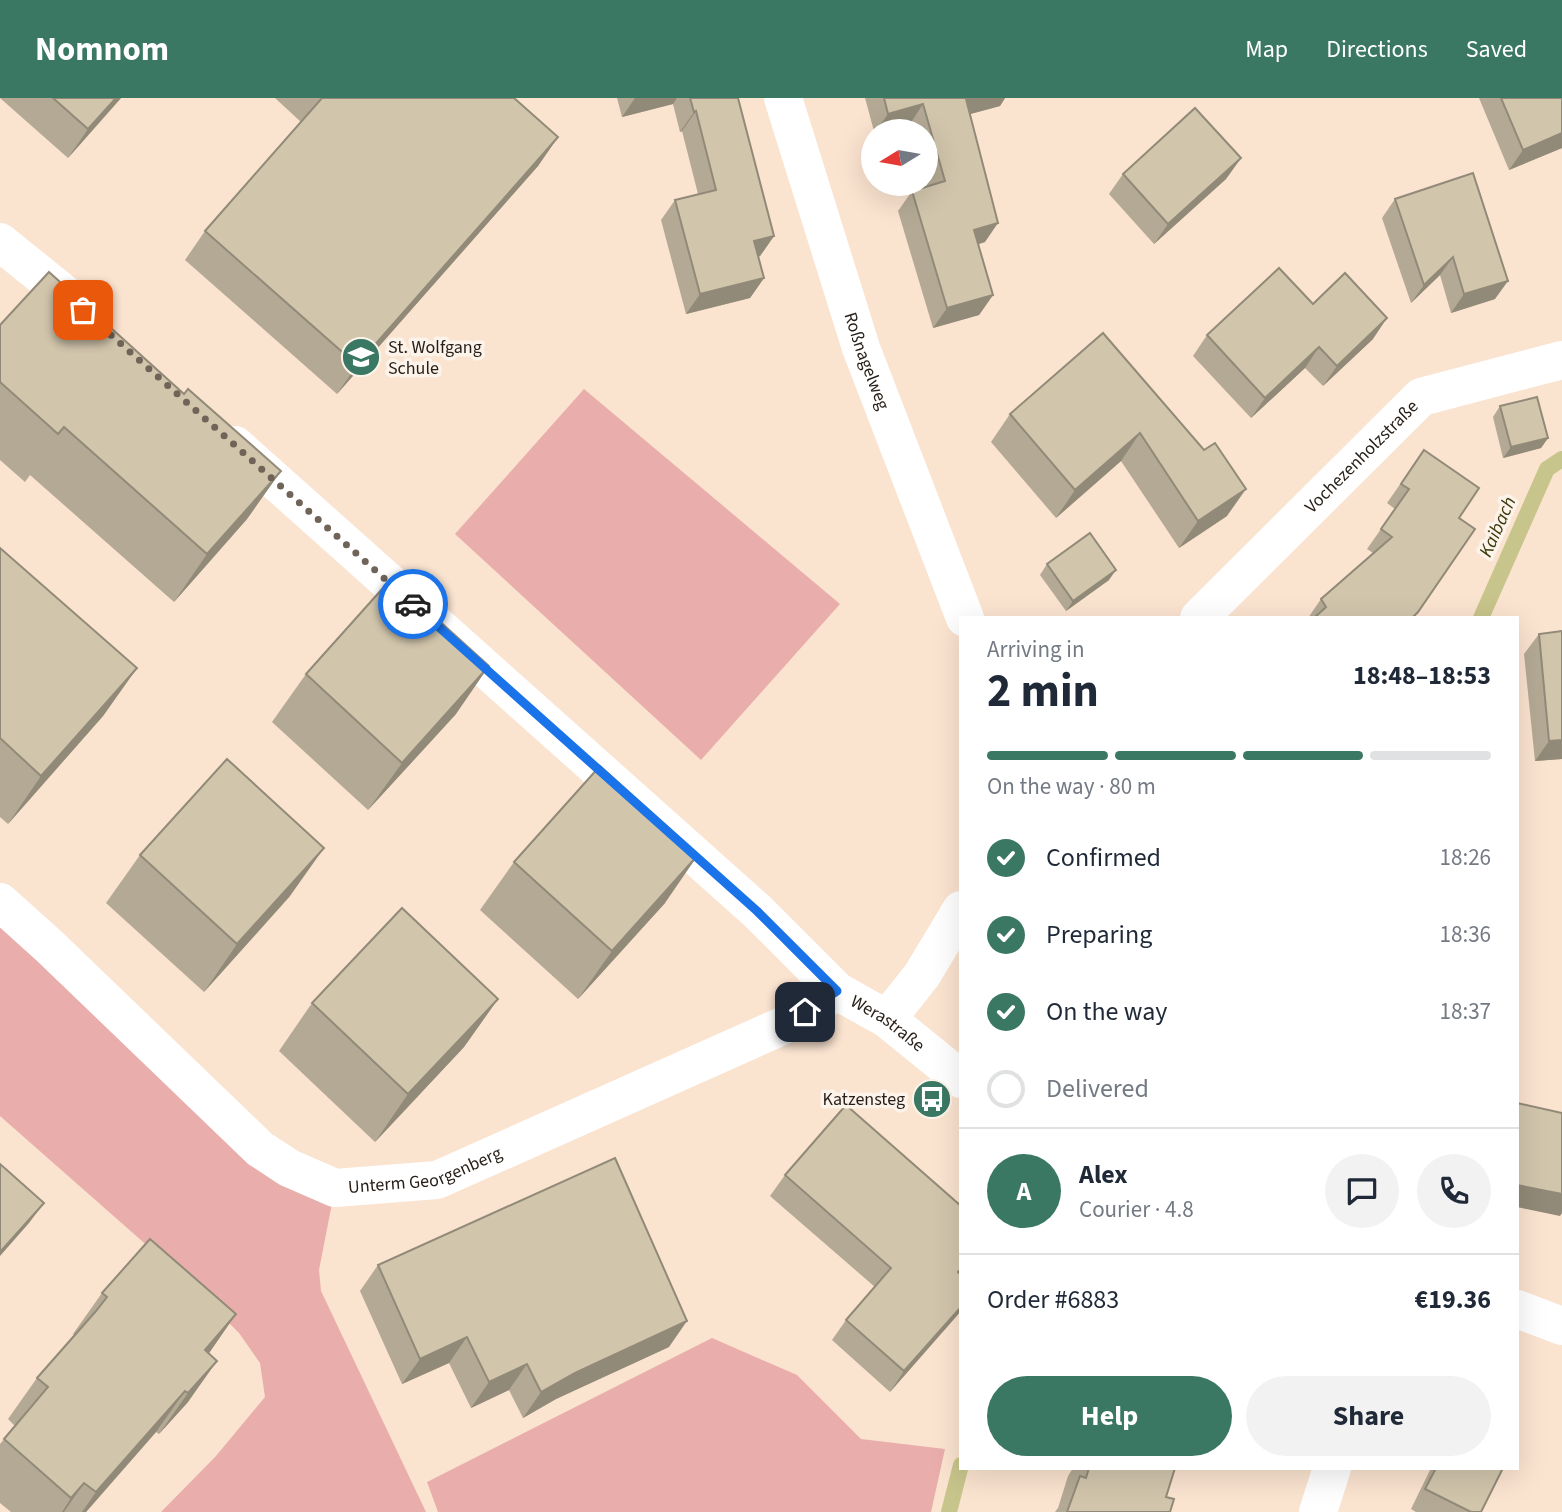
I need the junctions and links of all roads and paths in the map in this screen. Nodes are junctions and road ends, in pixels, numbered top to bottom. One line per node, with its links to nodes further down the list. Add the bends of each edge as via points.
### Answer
1 (783, 98): 6 (street, Roßnagelweg, via 860,348)
2 (0, 242): 3 (street)
3 (114, 336)
4 (1562, 360): 7 (street, Vochezenholzstraße, via 1421,397)
5 (214, 426): 10 (street, Werastraße, via 757,911)
6 (964, 616)
7 (1201, 616)
8 (0, 902): 10 (street, Unterm Georgenberg, via 260,1149 335,1188 437,1180 789,1023)
9 (959, 913): 11 (street, via 922,975)
10 (837, 991): 11 (street, Werastraße)
11 (887, 1019): 12 (street, Werastraße)
12 (959, 1077)
13 (1519, 1310): 14 (street)
14 (1562, 1326)
15 (1331, 1470): 16 (street)
16 (1318, 1512)

